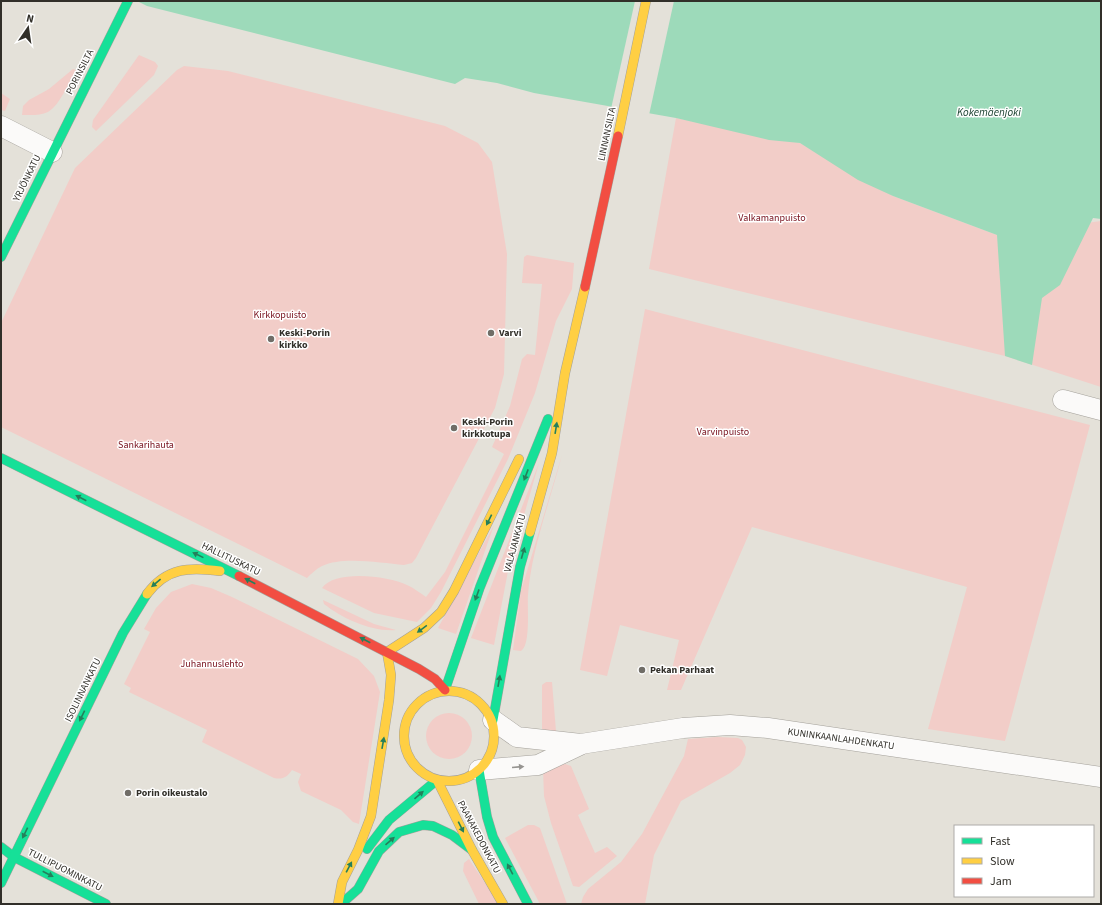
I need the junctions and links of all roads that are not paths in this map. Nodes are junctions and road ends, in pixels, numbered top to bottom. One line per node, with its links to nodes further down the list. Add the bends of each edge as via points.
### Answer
1 (646, 1): 6 (main road, LINNANSILTA)
2 (127, 4): 4 (main road, PORINSILTA)
3 (1, 126): 4 (street)
4 (52, 152): 5 (main road, YRJÖNKATU)
5 (1, 257)
6 (589, 272): 7 (main road, VALAJANKATU)
7 (565, 373): 8 (main road); 17 (main road, VALAJANKATU, one-way to 17, via 520,492 486,572 455,669); 18 (main road, VALAJANKATU, one-way to 7, via 512,605 552,453)
8 (551, 399)
9 (1063, 400): 10 (street)
10 (1101, 410)
11 (543, 412): 12 (main road)
12 (533, 431)
13 (522, 451): 16 (main road, one-way to 16, via 454,591 441,612 424,628)
14 (1, 458): 15 (main road, HALLITUSKATU, one-way to 14)
15 (233, 572): 16 (main road, HALLITUSKATU, one-way to 15); 25 (main road, ISOLINNANKATU, one-way to 25, via 192,568 171,573 154,583 123,633)
16 (387, 652): 17 (main road, HALLITUSKATU, via 434,679); 28 (main road, one-way to 16, via 342,882 358,850 370,816 389,700 391,675)
17 (445, 690): 18 (main road, via 473,698); 22 (main road, via 420,701 411,711 405,724 408,756 424,774)
18 (493, 720): 19 (street, KUNINKAANLAHDENKATU, via 517,736); 20 (main road, via 494,744 491,754)
19 (581, 744): 20 (street, KUNINKAANLAHDENKATU, one-way to 19, via 538,765); 21 (street, KUNINKAANLAHDENKATU, via 683,728 730,726 783,730)
20 (479, 770): 22 (main road, via 458,781); 30 (main road, PAANAKEDONKATU, one-way to 20, via 493,837)
21 (1101, 777)
22 (436, 780): 24 (main road, PAANAKEDONKATU, one-way to 24); 28 (main road, one-way to 22, via 374,836)
23 (1, 847): 25 (main road, TULLIPUOMINKATU)
24 (472, 850): 28 (main road, one-way to 24, via 358,889 379,851 399,832 423,825 433,826 452,835); 29 (main road, PAANAKEDONKATU)
25 (14, 857): 26 (main road, ISOLINNANKATU); 27 (main road, TULLIPUOMINKATU, one-way to 27)
26 (1, 882)
27 (106, 904)
28 (340, 904)
29 (503, 904)
30 (528, 904)

